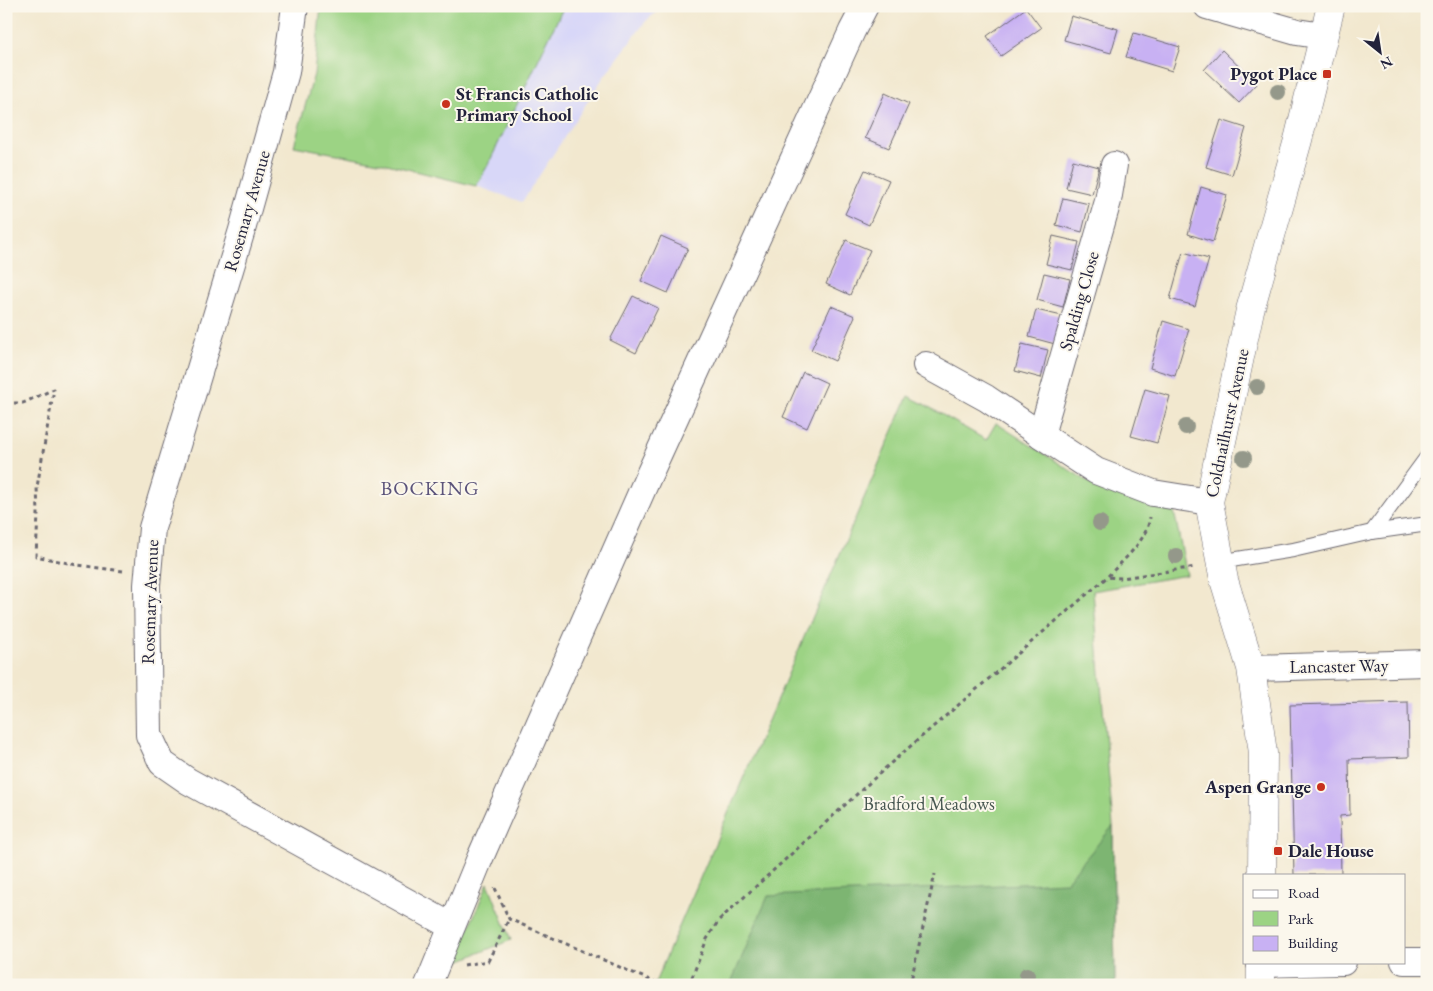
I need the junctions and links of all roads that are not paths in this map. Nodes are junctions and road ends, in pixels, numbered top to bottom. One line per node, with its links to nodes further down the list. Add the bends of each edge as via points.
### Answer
1 (295, 6): 17 (street, Rosemary Avenue, via 283,82 152,528 147,585 149,735 162,763 188,782)
2 (866, 6): 17 (street, via 648,477)
3 (1207, 6): 5 (street, via 1297,32)
4 (1331, 6): 5 (street, Coldnailhurst Avenue)
5 (1324, 36): 10 (street, Coldnailhurst Avenue, via 1250,310)
6 (1114, 165): 8 (street, Spalding Close, via 1108,201)
7 (926, 365): 8 (street, via 986,398)
8 (1041, 435): 10 (street, via 1096,471 1153,493)
9 (1427, 457): 12 (lane)
10 (1209, 502): 13 (street, Coldnailhurst Avenue)
11 (1427, 527): 12 (lane, via 1421,525)
12 (1372, 532): 13 (lane)
13 (1219, 562): 15 (street, Coldnailhurst Avenue)
14 (1427, 664): 15 (street, Lancaster Way)
15 (1251, 668): 16 (street, Coldnailhurst Avenue, via 1263,753)
16 (1262, 874)
17 (452, 926): 22 (street)
18 (1427, 960): 19 (street)
19 (1406, 961)
20 (1322, 964): 21 (street)
21 (1261, 970)
22 (430, 978)

